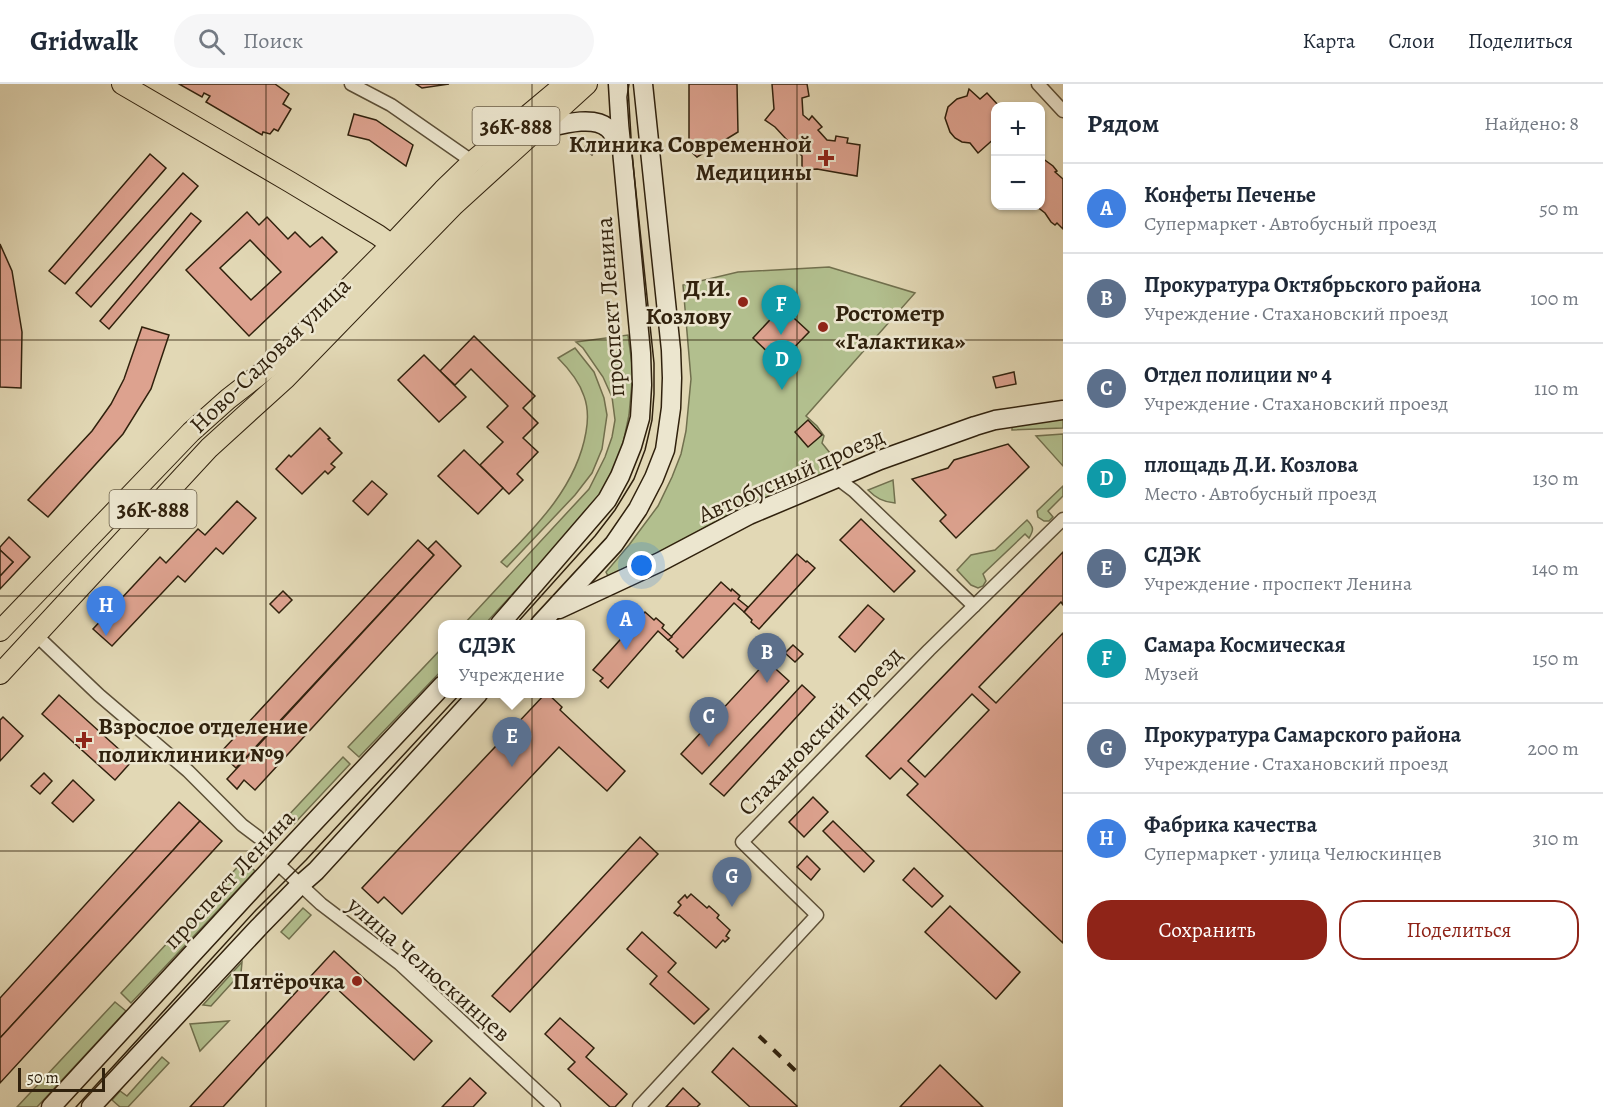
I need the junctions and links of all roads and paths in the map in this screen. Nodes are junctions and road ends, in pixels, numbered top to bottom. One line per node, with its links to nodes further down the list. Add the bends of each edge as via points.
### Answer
1 (123, 84): 12 (main road)
2 (351, 84): 11 (street, via 391,105)
3 (565, 84): 11 (main road, Ново-Садовая улица / 36К-888)
4 (587, 84): 9 (main road, Ново-Садовая улица)
5 (618, 84): 10 (main road, проспект Ленина)
6 (643, 84): 19 (main road, via 671,350 671,408 665,450 638,509 614,544)
7 (1038, 84): 8 (street)
8 (1063, 111)
9 (538, 130): 10 (main road, via 587,121 601,123 610,129); 11 (main road, Ново-Садовая улица)
10 (622, 150): 20 (main road, проспект Ленина, via 641,353 640,418 620,476 607,500)
11 (480, 168): 12 (main road, Ново-Садовая улица / 36К-888, via 442,190)
12 (399, 250): 13 (main road, Ново-Садовая улица / 36К-888, via 273,364); 15 (main road, Ново-Садовая улица / 36К-888, via 311,353)
13 (228, 399): 15 (main road, via 237,406); 21 (main road, Ново-Садовая улица / 36К-888, via 183,440)
14 (1063, 410): 16 (main road, Автобусный проезд, via 975,426)
15 (242, 418): 22 (main road, Ново-Садовая улица / 36К-888, via 209,448)
16 (838, 479): 18 (street); 19 (main road, Автобусный проезд, via 748,515)
17 (1063, 519): 18 (street, Стахановский проезд)
18 (974, 606): 32 (street, Стахановский проезд, via 742,842 817,915)
19 (545, 619)
20 (503, 620)
21 (0, 631)
22 (37, 636): 23 (main road, Ново-Садовая улица / 36К-888); 26 (street)
23 (0, 675)
24 (438, 690): 27 (main road, проспект Ленина)
25 (473, 698): 28 (main road)
26 (258, 837)
27 (277, 863): 28 (street, улица Челюскинцев); 29 (main road, проспект Ленина)
28 (300, 885): 30 (main road); 31 (street, улица Челюскинцев, via 400,964)
29 (51, 1107)
30 (91, 1107)
31 (554, 1107)
32 (639, 1107)

